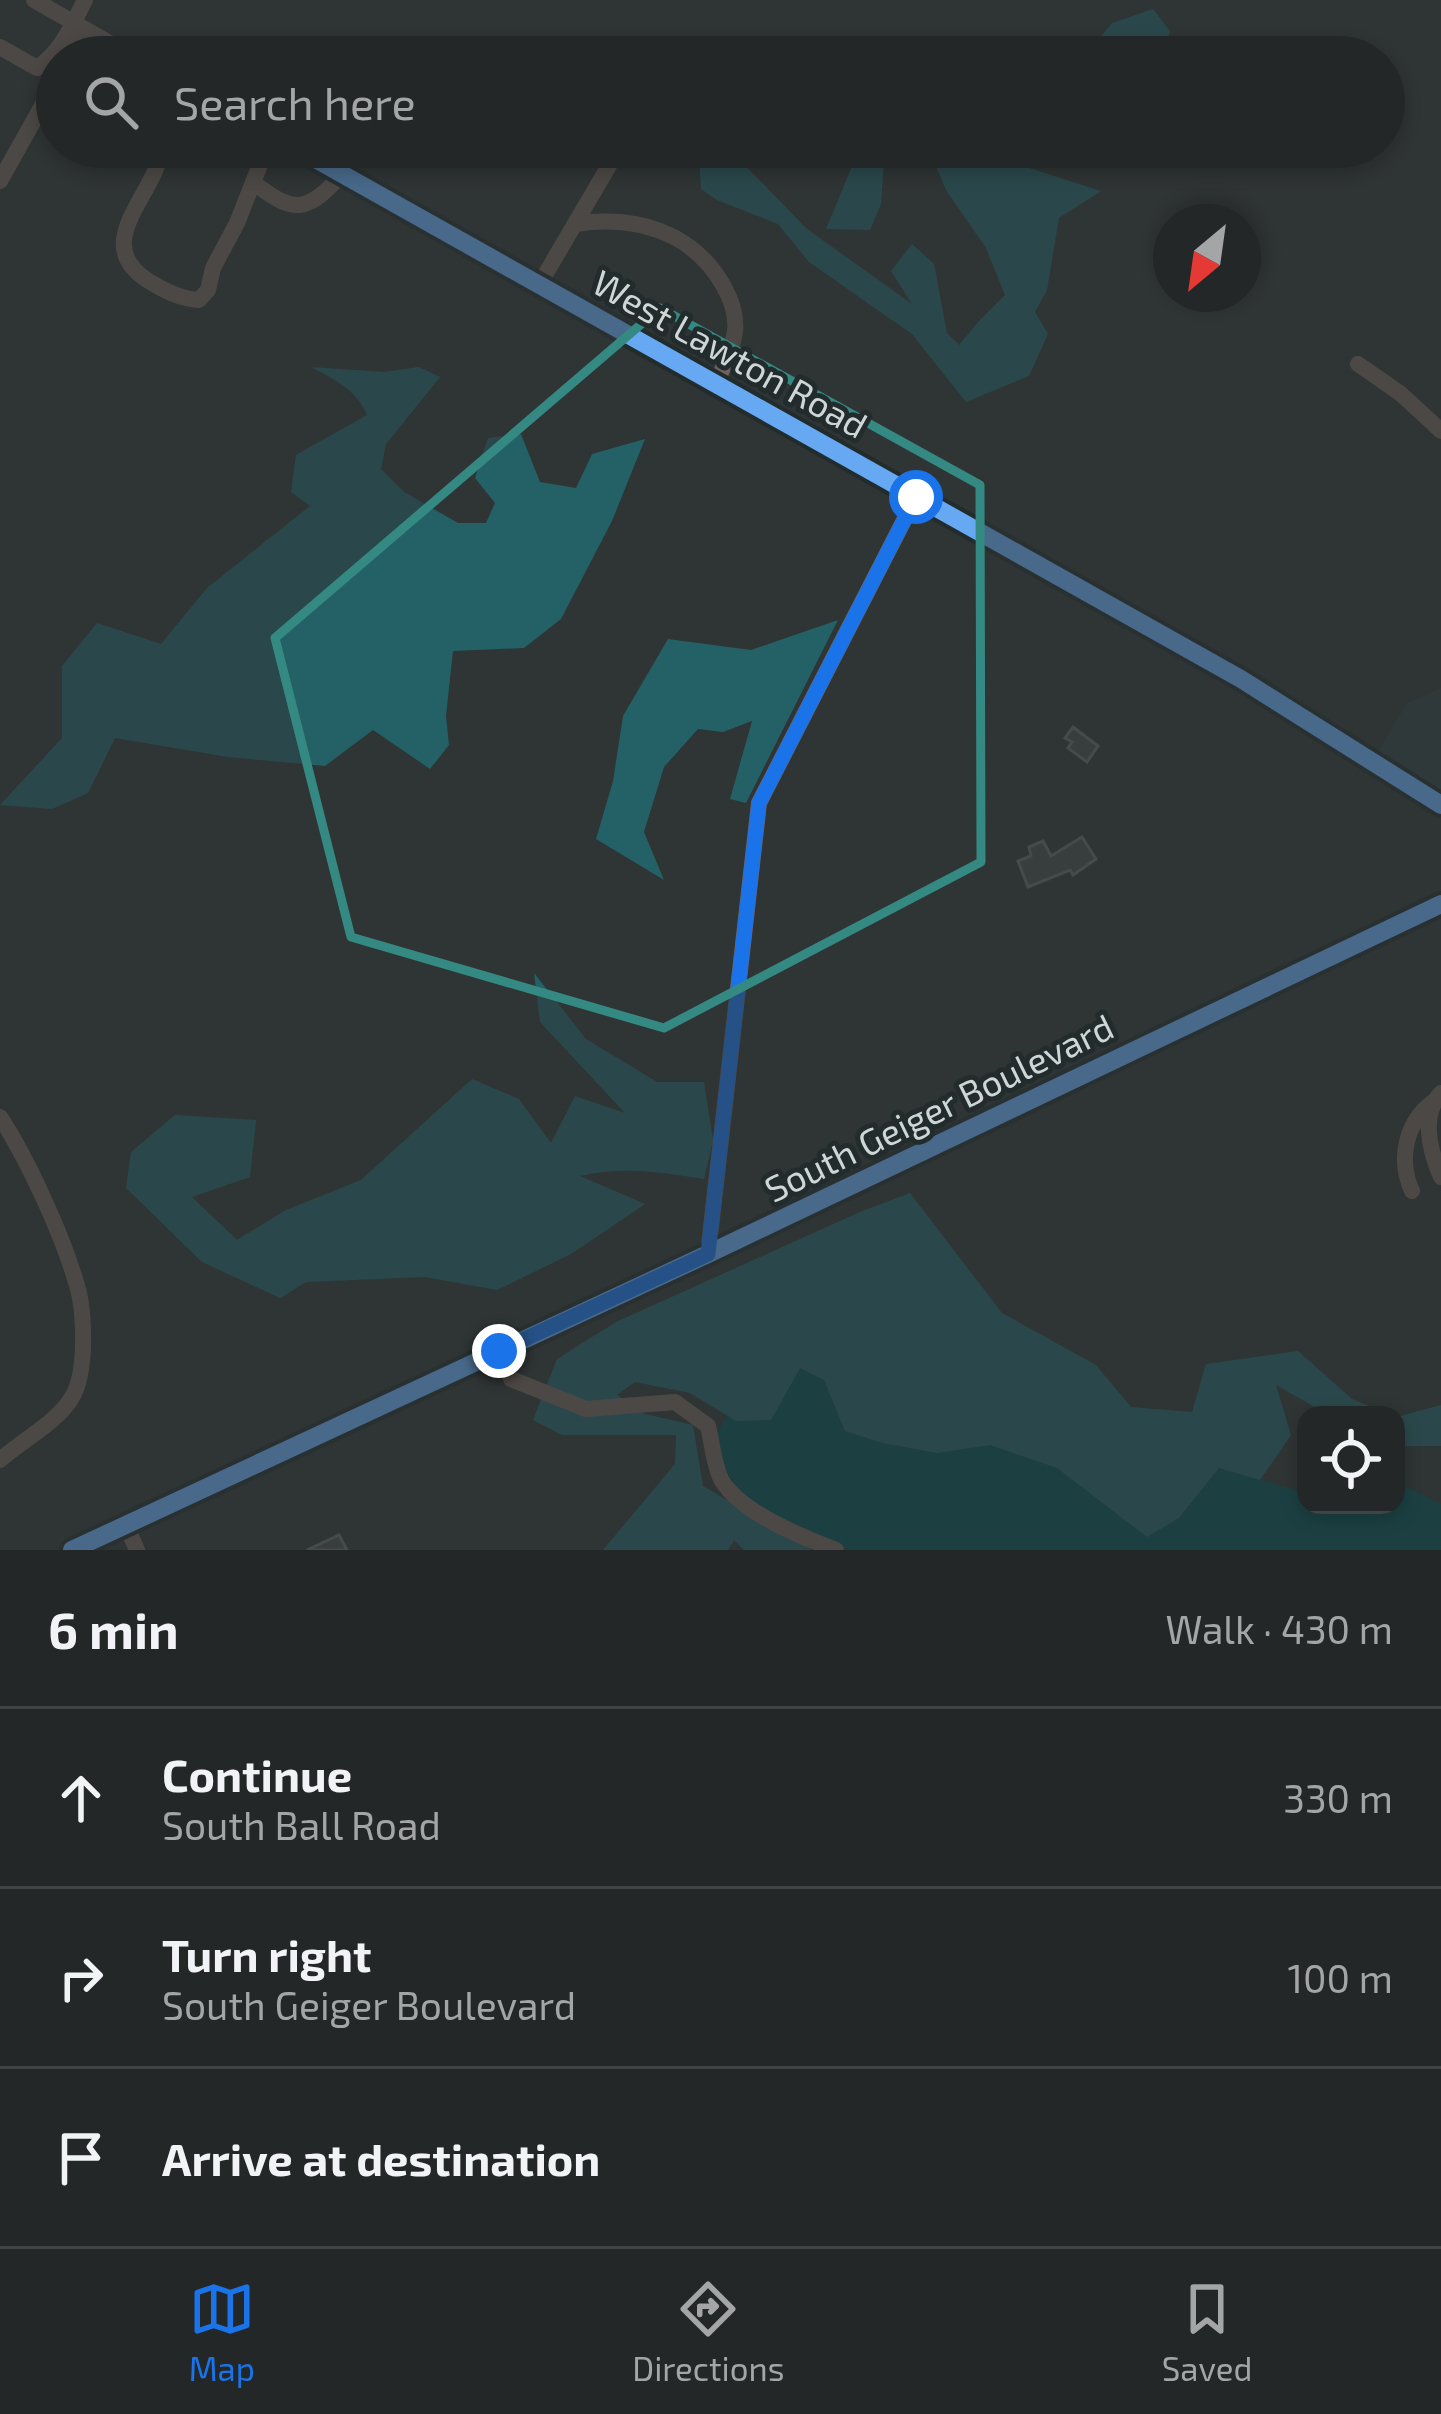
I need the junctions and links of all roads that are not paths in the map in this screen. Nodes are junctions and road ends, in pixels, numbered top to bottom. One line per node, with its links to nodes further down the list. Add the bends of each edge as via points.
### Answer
1 (34, 0): 3 (street)
2 (85, 0): 3 (street)
3 (81, 27): 4 (street); 5 (street); 6 (street)
4 (71, 36)
5 (78, 36)
6 (97, 36)
7 (0, 47): 8 (street)
8 (36, 67)
9 (36, 117): 15 (street)
10 (157, 168): 16 (street, via 133,211 124,254 135,272 199,300)
11 (259, 168): 16 (street)
12 (331, 168): 14 (street, West Lawton Road)
13 (608, 168): 17 (street)
14 (342, 174): 16 (street, via 305,206 276,200); 18 (street, West Lawton Road)
15 (0, 182)
16 (254, 183)
17 (575, 224): 18 (street); 20 (street, via 611,220 661,230 712,268 736,328)
18 (539, 285): 20 (street, West Lawton Road)
19 (1358, 364): 21 (street)
20 (716, 384): 22 (street, West Lawton Road)
21 (1441, 431)
22 (916, 497): 23 (street, West Lawton Road, via 1241,679); 29 (street, via 759,803)
23 (1441, 805)
24 (1441, 904): 29 (street, South Geiger Boulevard)
25 (1437, 1098): 27 (street, via 1430,1137); 28 (street, via 1406,1142)
26 (0, 1117): 31 (street, via 77,1282 83,1324 74,1397)
27 (1441, 1177)
28 (1412, 1191)
29 (708, 1254): 30 (street, South Geiger Boulevard)
30 (499, 1351): 32 (street, South Geiger Boulevard); 35 (street, via 511,1379 586,1409 675,1402 708,1426 722,1480 744,1503)
31 (0, 1460)
32 (126, 1525): 33 (street, South Geiger Boulevard); 34 (street)
33 (72, 1550)
34 (137, 1550)
35 (836, 1550)

